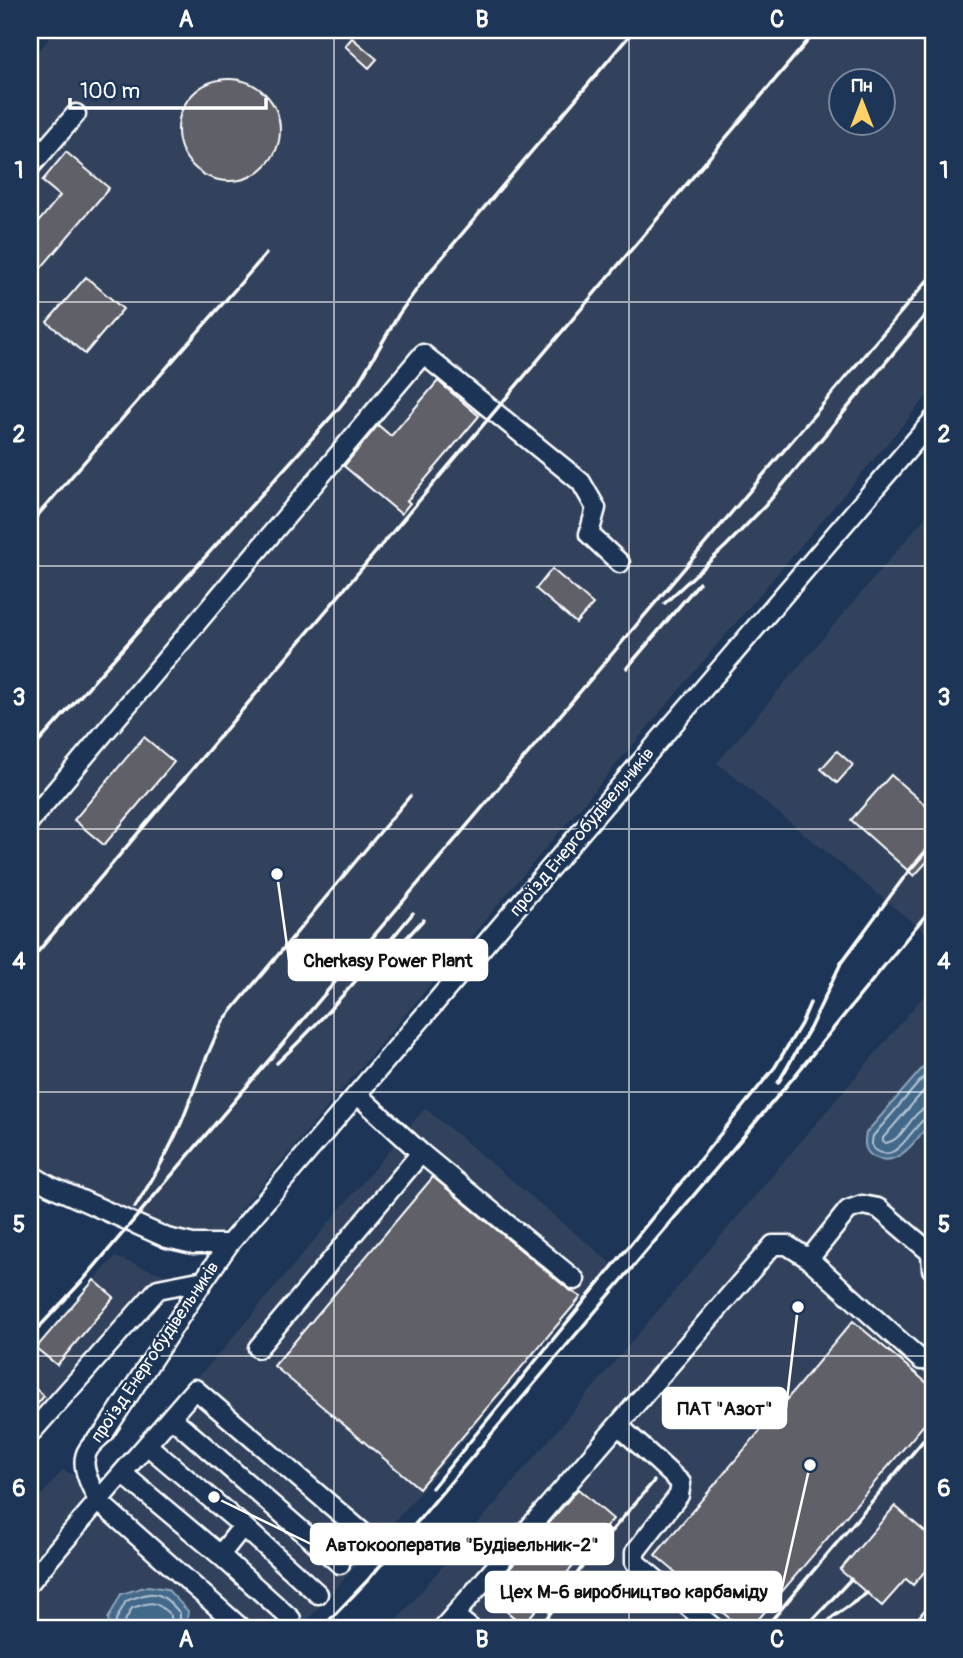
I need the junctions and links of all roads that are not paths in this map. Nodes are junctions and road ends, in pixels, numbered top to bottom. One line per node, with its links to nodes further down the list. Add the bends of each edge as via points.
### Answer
1 (76, 114): 2 (street)
2 (30, 167)
3 (933, 420): 6 (street, проїзд Енергобудівельників)
4 (620, 564): 5 (street, via 589,534 596,508 581,482 423,354)
5 (30, 821)
6 (358, 1095): 7 (street); 9 (street, проїзд Енергобудівельників)
7 (421, 1153): 13 (street); 14 (street)
8 (30, 1174): 9 (street, проїзд Енергобудівельників, via 167,1238)
9 (229, 1244): 12 (street, проїзд Енергобудівельників)
10 (809, 1259): 11 (street, via 848,1210 862,1205 878,1208 931,1253); 15 (street, via 921,1360); 17 (street, via 787,1245 773,1245)
11 (932, 1269)
12 (204, 1280): 18 (street, via 158,1289); 21 (street, проїзд Енергобудівельників, via 104,1433 86,1451 87,1476)
13 (575, 1280)
14 (258, 1348)
15 (933, 1357)
16 (171, 1417): 19 (street); 23 (street, via 195,1389); 25 (street)
17 (618, 1425): 30 (street); 33 (street, via 681,1483 679,1495 635,1552 635,1562)
18 (30, 1434)
19 (146, 1445): 20 (street); 22 (street)
20 (122, 1474): 21 (street); 24 (street)
21 (97, 1501): 26 (street); 31 (street)
22 (243, 1526): 24 (street); 27 (street)
23 (368, 1537)
24 (220, 1555): 29 (street)
25 (340, 1564)
26 (30, 1582)
27 (318, 1594)
28 (933, 1616): 34 (street)
29 (290, 1619)
30 (448, 1621): 32 (street)
31 (241, 1628)
32 (470, 1628)
33 (714, 1628)
34 (923, 1628)

